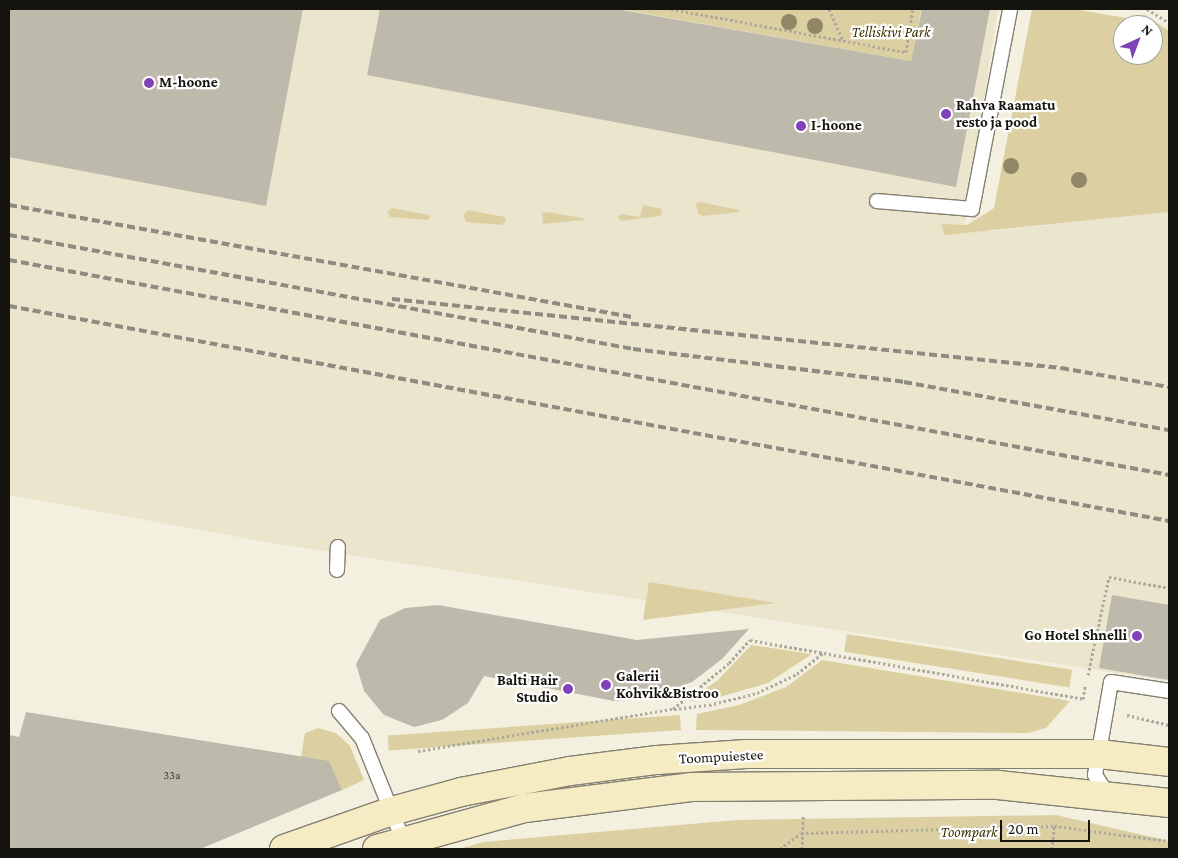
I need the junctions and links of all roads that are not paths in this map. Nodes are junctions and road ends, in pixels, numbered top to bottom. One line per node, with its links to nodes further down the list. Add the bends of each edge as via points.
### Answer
1 (1010, 9): 2 (lane, via 972,209)
2 (877, 201)
3 (338, 547): 4 (lane)
4 (337, 570)
5 (1169, 691): 7 (lane, via 1111,682)
6 (339, 711): 11 (lane, via 362,738)
7 (1099, 754): 8 (main road, Toompuiestee); 9 (lane, via 1095,775); 11 (main road, Toompuiestee, via 746,754 657,760 570,771 462,792)
8 (1169, 762)
9 (1108, 795): 10 (main road, Toompuiestee); 12 (main road, Toompuiestee, via 998,785 691,787 525,808)
10 (1169, 803)
11 (392, 811): 12 (lane); 13 (main road, Toompuiestee)
12 (403, 840): 14 (main road, Toompuiestee)
13 (284, 849)
14 (377, 849)

